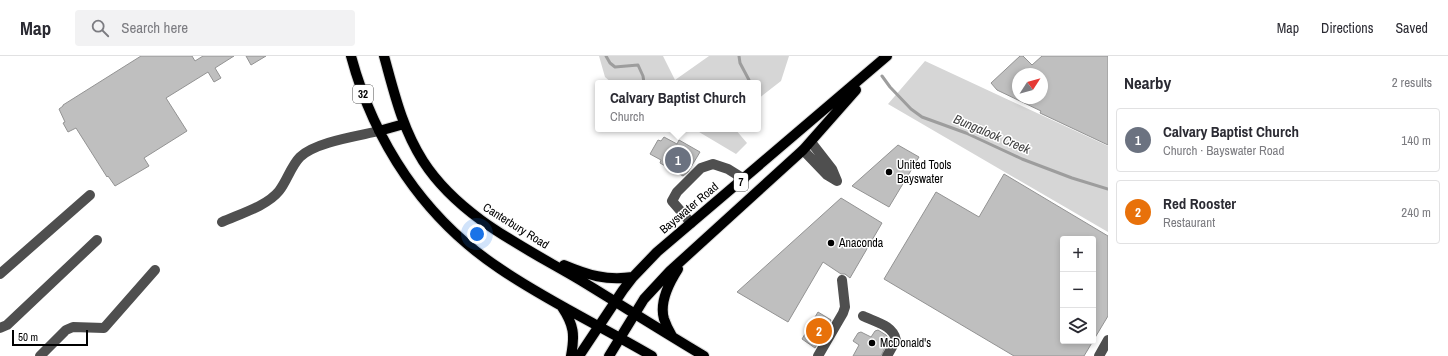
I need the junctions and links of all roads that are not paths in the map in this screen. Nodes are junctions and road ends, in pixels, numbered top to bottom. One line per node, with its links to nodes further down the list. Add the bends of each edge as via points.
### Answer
1 (351, 56): 6 (main road, 32)
2 (384, 56): 5 (main road, Canterbury Road / 32)
3 (887, 56): 4 (main road, Bayswater Road / 7)
4 (874, 68): 7 (main road, Bayswater Road / 7); 8 (main road, Bayswater Road / 7)
5 (404, 124): 6 (main road); 15 (main road, Canterbury Road / 32, via 423,161 460,204 496,230)
6 (378, 131): 12 (street, via 314,148 300,157 278,192 268,201); 22 (main road, 32, via 409,181 437,215 477,253)
7 (798, 132): 8 (main road); 9 (main road); 10 (main road, Bayswater Road / 7)
8 (811, 142): 9 (main road, Bayswater Road / 7); 9 (street, via 832,169 837,181 827,175)
9 (803, 150): 16 (main road, Bayswater Road / 7)
10 (744, 179): 13 (main road, Bayswater Road / 7); 13 (street, via 728,169 713,164 701,168 677,192 672,201)
11 (90, 195): 18 (street)
12 (222, 222)
13 (691, 223): 19 (main road, Bayswater Road / 7)
14 (97, 240): 26 (street, via 7,325)
15 (535, 253): 19 (main road, via 598,277); 21 (main road, Canterbury Road / 32)
16 (687, 256): 23 (main road, Bayswater Road / 7, via 644,300); 27 (main road, via 674,276 664,301 663,314)
17 (155, 270): 30 (street, via 104,328 73,327 66,330)
18 (0, 274)
19 (632, 277): 21 (main road, Bayswater Road / 7)
20 (842, 280): 36 (street, via 845,307)
21 (614, 301): 23 (main road, Canterbury Road / 32); 25 (main road, Bayswater Road / 7)
22 (561, 305): 25 (main road, 32); 31 (main road, via 570,320 574,334)
23 (635, 313): 27 (main road, Canterbury Road / 32); 28 (main road, Bayswater Road / 7)
24 (863, 316): 37 (street, via 889,328 895,334 896,340)
25 (598, 326): 28 (main road, 32); 32 (main road, Bayswater Road / 7)
26 (0, 328)
27 (672, 337): 35 (main road, Canterbury Road / 32)
28 (620, 338): 33 (main road, Bayswater Road / 7); 34 (main road, 32)
29 (1108, 340): 38 (street)
30 (40, 356)
31 (571, 356)
32 (579, 356)
33 (609, 356)
34 (652, 356)
35 (704, 356)
36 (818, 356)
37 (887, 356)
38 (1099, 356)

